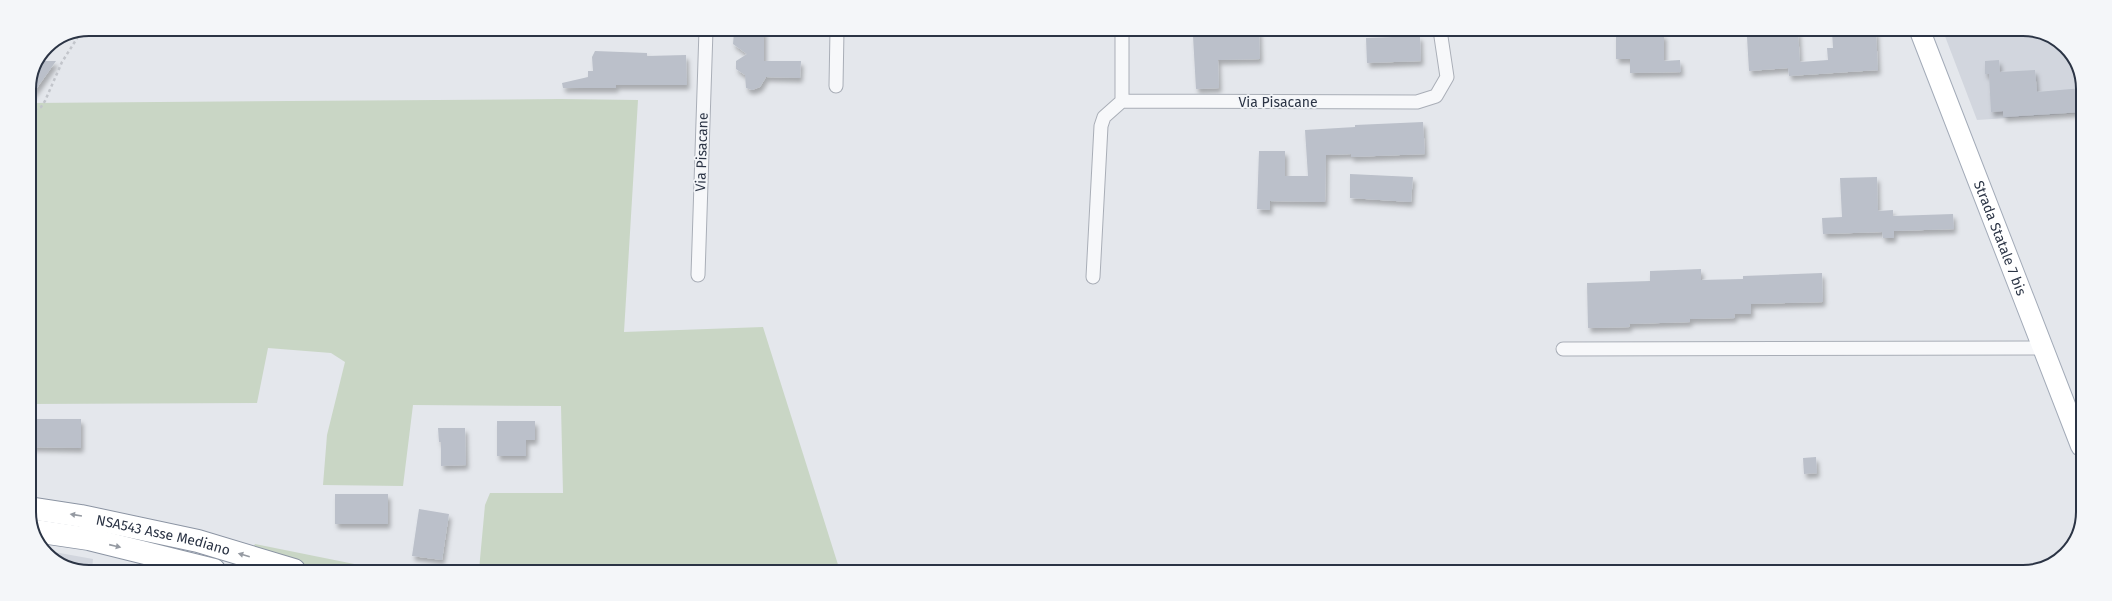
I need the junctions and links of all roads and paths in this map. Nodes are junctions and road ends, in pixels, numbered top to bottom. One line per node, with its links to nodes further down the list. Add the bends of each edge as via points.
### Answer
1 (706, 36): 10 (street, Via Pisacane)
2 (837, 36): 7 (street)
3 (1122, 36): 8 (street)
4 (1441, 36): 8 (street, Via Pisacane, via 1447,76 1436,96 1417,102)
5 (1922, 36): 12 (main road, Strada Statale 7 bis)
6 (78, 37): 9 (path, via 62,62 45,101)
7 (836, 86)
8 (1122, 101): 11 (street, via 1104,117 1101,126)
9 (36, 109)
10 (698, 275)
11 (1093, 277)
12 (2044, 348): 13 (street); 14 (main road, Strada Statale 7 bis)
13 (1563, 350)
14 (2076, 433)
15 (36, 509): 18 (highway, NSA543 Asse Mediano, one-way to 15, via 198,541)
16 (40, 533): 17 (highway, one-way to 17, via 89,539)
17 (194, 565)
18 (277, 565)

